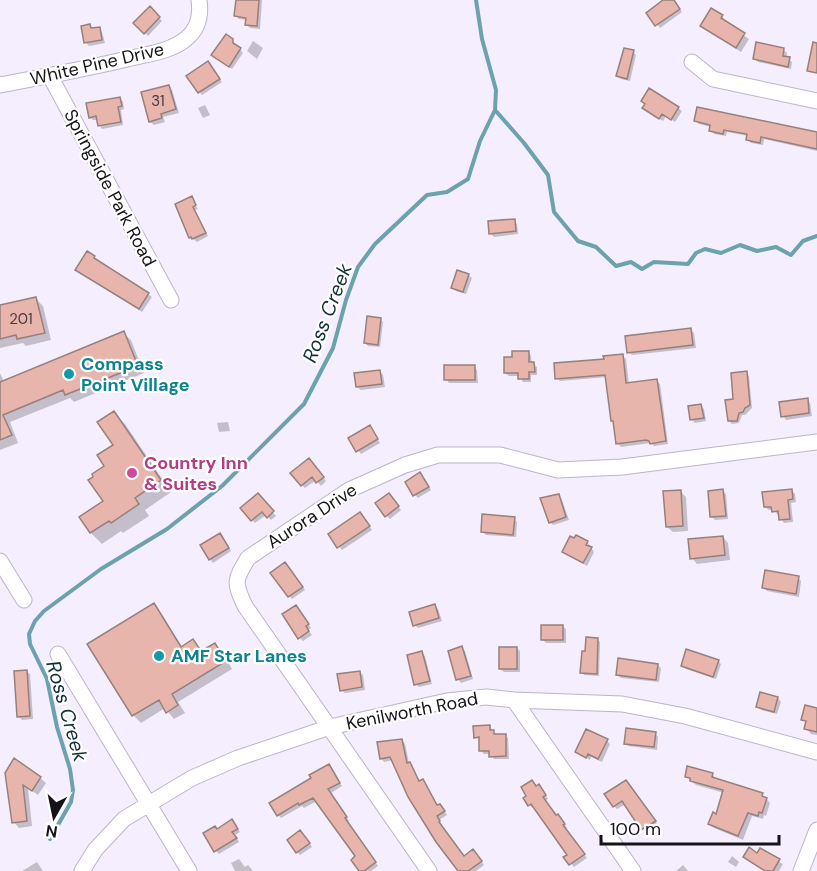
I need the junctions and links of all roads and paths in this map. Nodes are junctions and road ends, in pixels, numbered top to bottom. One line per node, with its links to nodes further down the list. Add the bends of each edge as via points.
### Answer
1 (199, 0): 3 (street, White Pine Drive, via 196,27 168,49)
2 (692, 62): 5 (street, via 713,79)
3 (50, 76): 4 (street, White Pine Drive); 6 (street, Springside Park Road)
4 (0, 85)
5 (817, 101)
6 (171, 300)
7 (817, 442): 12 (street, Aurora Drive, via 622,467 558,470 500,455 438,455 349,490 248,558 236,586 245,606)
8 (0, 561): 9 (street)
9 (24, 600)
10 (58, 654): 14 (street)
11 (514, 700): 12 (street, Kenilworth Road, via 486,697 447,701); 13 (street, Kenilworth Road, via 622,704 685,716); 19 (street)
12 (330, 727): 14 (street, Kenilworth Road, via 238,758); 18 (street, Aurora Drive)
13 (817, 752)
14 (147, 804): 16 (street, Kenilworth Road, via 105,838); 17 (street)
15 (817, 830): 20 (street)
16 (82, 871)
17 (189, 871)
18 (429, 871)
19 (633, 871)
20 (801, 871)

